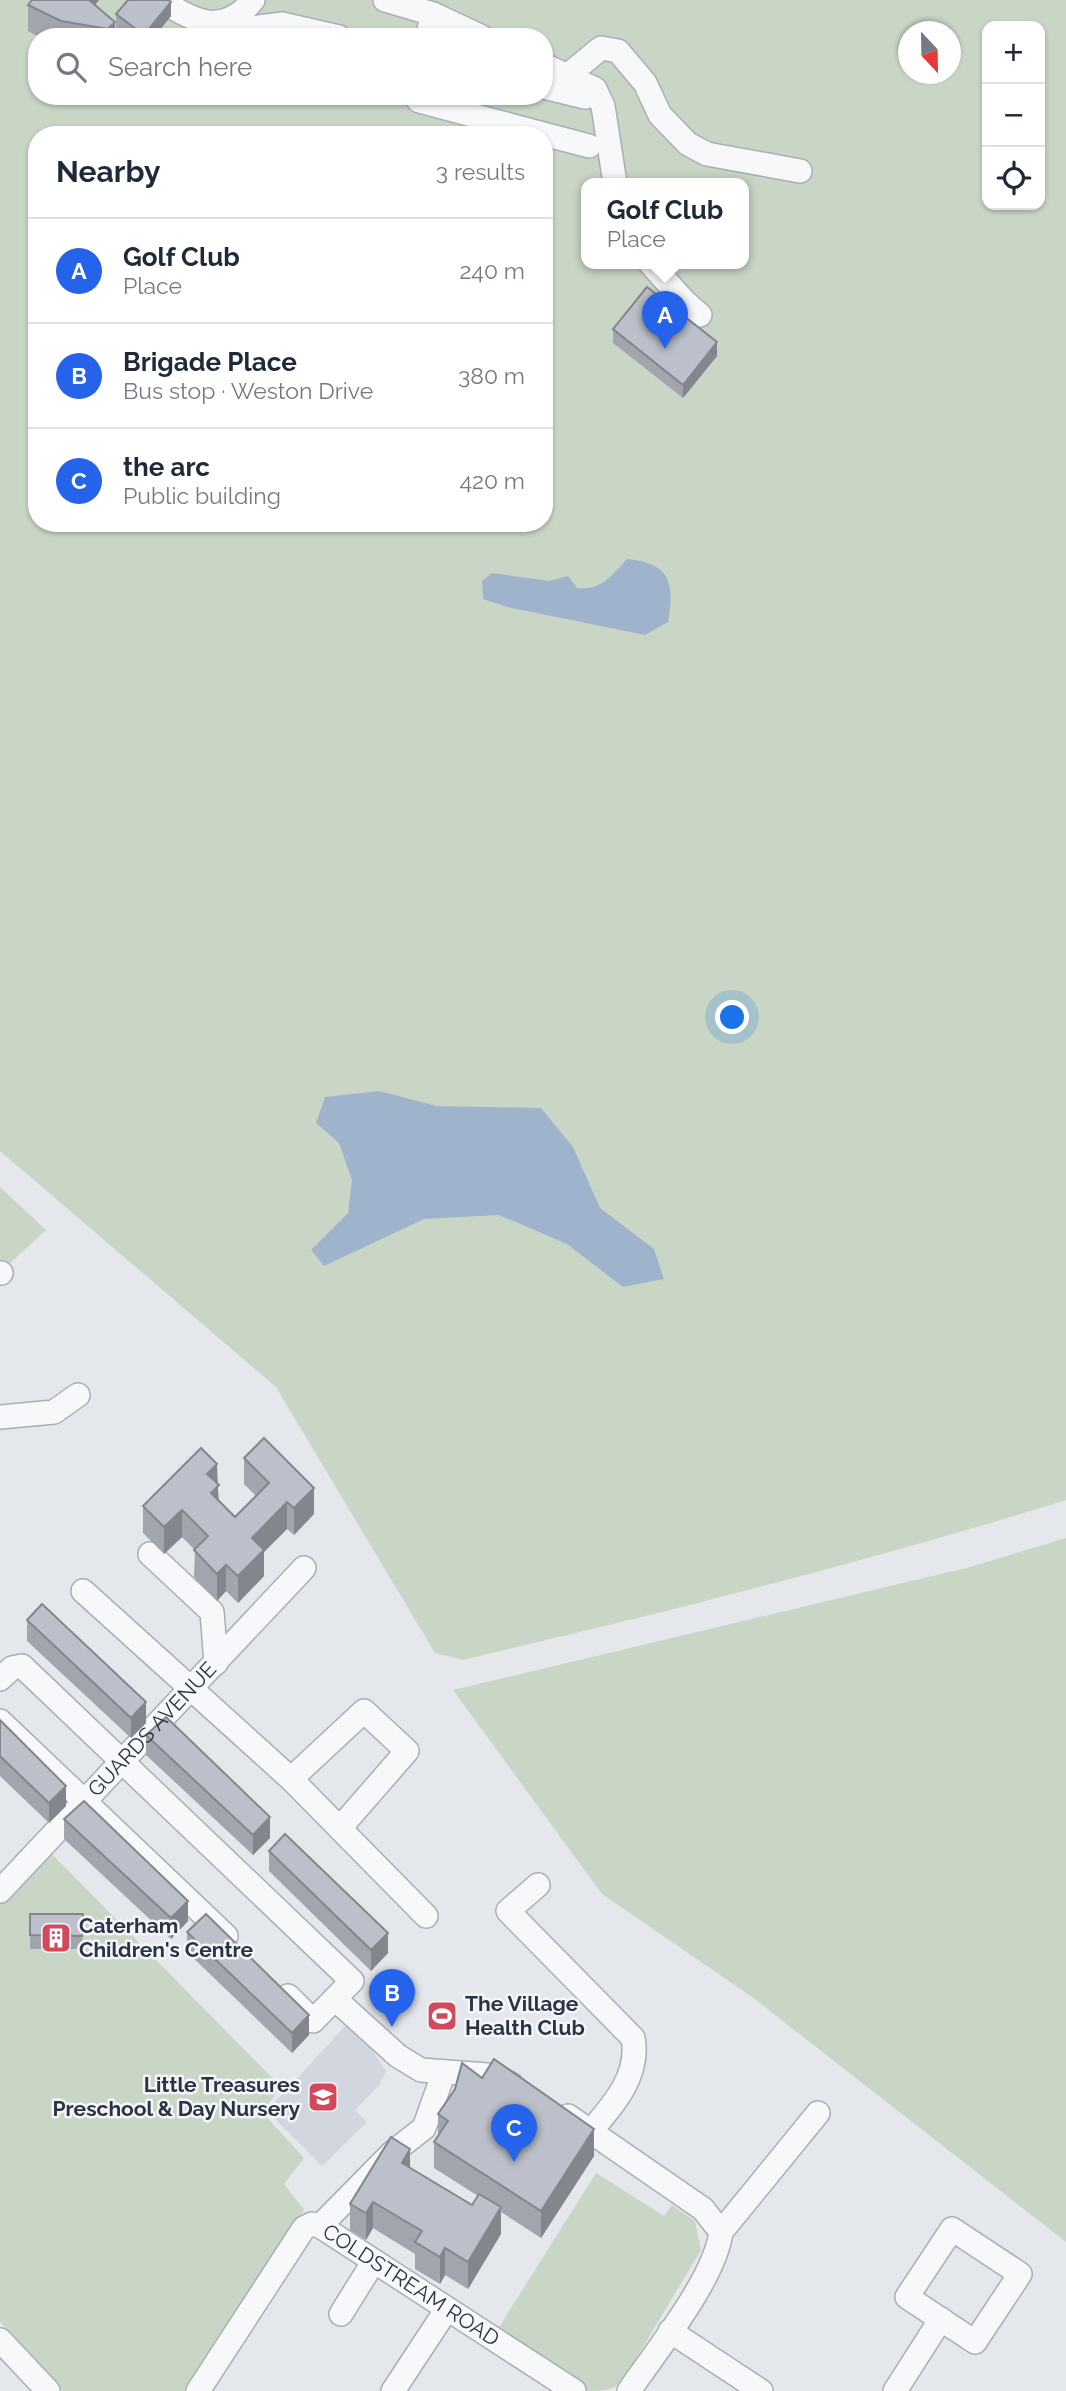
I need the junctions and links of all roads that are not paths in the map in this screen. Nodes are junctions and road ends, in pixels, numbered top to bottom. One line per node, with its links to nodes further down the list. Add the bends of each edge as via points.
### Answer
1 (161, 0): 5 (street, via 178,12)
2 (253, 0): 5 (street, via 236,18)
3 (385, 0): 4 (street)
4 (433, 14): 9 (street); 10 (street)
5 (217, 24): 6 (street)
6 (222, 28)
7 (250, 28): 8 (street, via 282,24)
8 (300, 28)
9 (429, 28)
10 (463, 28)
11 (553, 69): 12 (street)
12 (567, 76): 14 (street); 19 (street, via 601,48 618,51 645,83 660,115 688,144 708,154)
13 (553, 89): 14 (street, via 585,97)
14 (594, 89): 20 (street, via 603,106)
15 (434, 105): 16 (street)
16 (513, 126)
17 (553, 136): 18 (street)
18 (589, 146)
19 (800, 171)
20 (614, 178)
21 (655, 269): 22 (street)
22 (700, 315)
23 (78, 1395): 24 (street, via 54,1412)
24 (0, 1417)
25 (150, 1554): 28 (street, via 212,1612)
26 (304, 1568): 28 (street, GUARDS AVENUE)
27 (83, 1591): 30 (street)
28 (216, 1663): 30 (street, GUARDS AVENUE)
29 (0, 1679): 32 (street, via 22,1666)
30 (192, 1689): 32 (street, GUARDS AVENUE); 33 (street)
31 (0, 1721): 34 (street)
32 (123, 1762): 34 (street, GUARDS AVENUE); 41 (street, via 352,1981)
33 (291, 1779): 35 (street); 35 (street, via 364,1711 407,1751)
34 (86, 1802): 37 (street, GUARDS AVENUE); 39 (street)
35 (340, 1828): 38 (street)
36 (538, 1885): 46 (street, via 508,1911 633,2038 636,2057 632,2074)
37 (1, 1890)
38 (426, 1916)
39 (245, 1954)
40 (274, 1983): 41 (street, via 313,2021)
41 (335, 1999): 42 (street, via 398,2056 422,2070)
42 (444, 2072): 43 (street); 47 (street, via 424,2128 393,2152)
43 (531, 2087)
44 (549, 2104): 46 (street)
45 (818, 2113): 48 (street)
46 (592, 2131): 48 (street, via 703,2209)
47 (320, 2225): 49 (street, COLDSTREAM ROAD); 56 (street, COLDSTREAM ROAD, via 304,2228)
48 (721, 2232): 53 (street, via 715,2257)
49 (374, 2260): 50 (street, COLDSTREAM ROAD); 51 (street)
50 (447, 2308): 57 (street); 58 (street, COLDSTREAM ROAD)
51 (341, 2314)
52 (941, 2319): 52 (street, via 907,2297 952,2229 1020,2274 975,2342); 61 (street)
53 (670, 2331): 59 (street); 60 (street)
54 (0, 2340): 55 (street)
55 (48, 2391)
56 (198, 2391)
57 (393, 2391)
58 (574, 2391)
59 (629, 2391)
60 (761, 2391)
61 (895, 2391)

